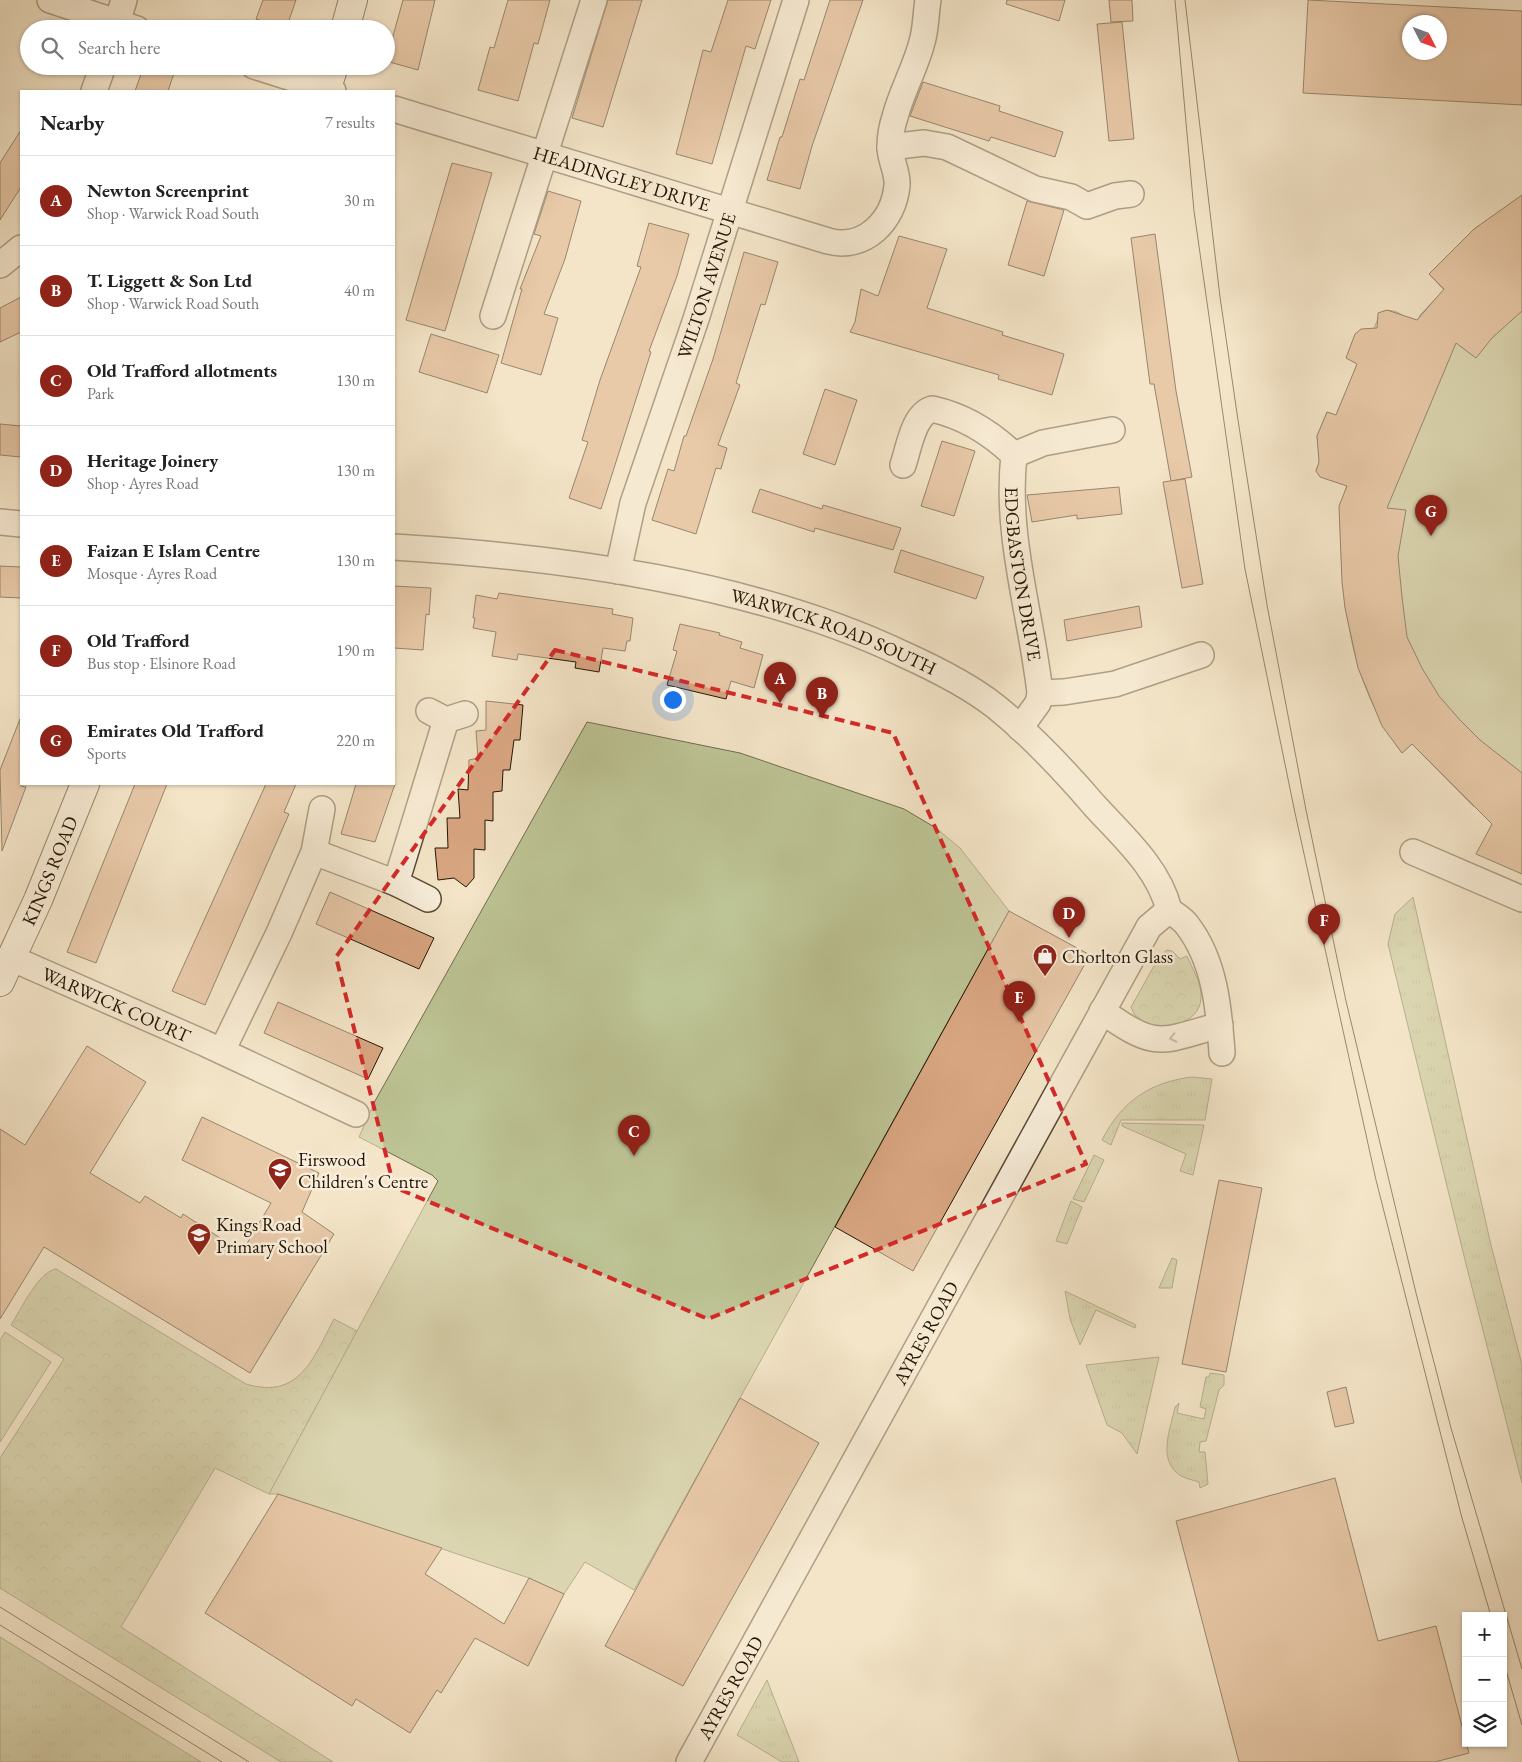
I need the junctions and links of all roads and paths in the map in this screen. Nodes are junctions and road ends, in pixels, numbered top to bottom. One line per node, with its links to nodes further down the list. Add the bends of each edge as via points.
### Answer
1 (50, 0): 6 (street)
2 (353, 0): 7 (street)
3 (594, 0): 14 (street)
4 (796, 0): 16 (street, WILTON AVENUE)
5 (928, 0): 13 (street, HEADINGLEY DRIVE, via 923,38 895,118)
6 (123, 20)
7 (347, 20)
8 (99, 75): 11 (street)
9 (290, 75): 10 (street)
10 (330, 85)
11 (94, 90)
12 (395, 110): 14 (street, HEADINGLEY DRIVE)
13 (890, 147): 15 (street, via 924,143 947,147 1035,189 1071,198 1087,206); 16 (street, HEADINGLEY DRIVE, via 897,183 895,199 877,230 865,239 840,244)
14 (546, 155): 16 (street, HEADINGLEY DRIVE); 19 (street)
15 (1131, 194)
16 (730, 211): 26 (street, WILTON AVENUE, via 633,503)
17 (20, 249): 18 (street)
18 (0, 265)
19 (493, 316)
20 (1112, 430): 21 (street, via 1043,443)
21 (1014, 455): 22 (street, via 978,427 932,409 922,413 918,420); 28 (street, EDGBASTON DRIVE, via 1014,540)
22 (903, 465)
23 (0, 522): 24 (street)
24 (20, 524)
25 (395, 547): 26 (street, WARWICK ROAD SOUTH, via 530,558)
26 (618, 571): 30 (street, WARWICK ROAD SOUTH, via 741,598 822,621 882,644 961,684)
27 (1201, 654): 28 (street, via 1115,684)
28 (1040, 693): 30 (street, via 1038,703)
29 (447, 715): 35 (street)
30 (1020, 728): 38 (street, WARWICK ROAD SOUTH, via 1072,779 1152,870 1164,891)
31 (85, 785): 39 (street, KINGS ROAD)
32 (322, 809): 33 (street)
33 (314, 852): 35 (street); 42 (street)
34 (1413, 852): 36 (street)
35 (396, 883): 37 (street)
36 (1522, 898)
37 (428, 899)
38 (1169, 910): 40 (street, AYRES ROAD, via 1149,927); 41 (street, via 1186,923 1209,967)
39 (6, 970): 42 (street, WARWICK COURT)
40 (1102, 1011): 41 (street, one-way to 40, via 1171,1040 1158,1040 1133,1033); 45 (street, AYRES ROAD)
41 (1220, 1025): 43 (street)
42 (222, 1051): 44 (street, WARWICK COURT)
43 (1222, 1053)
44 (356, 1114)
45 (689, 1762)

